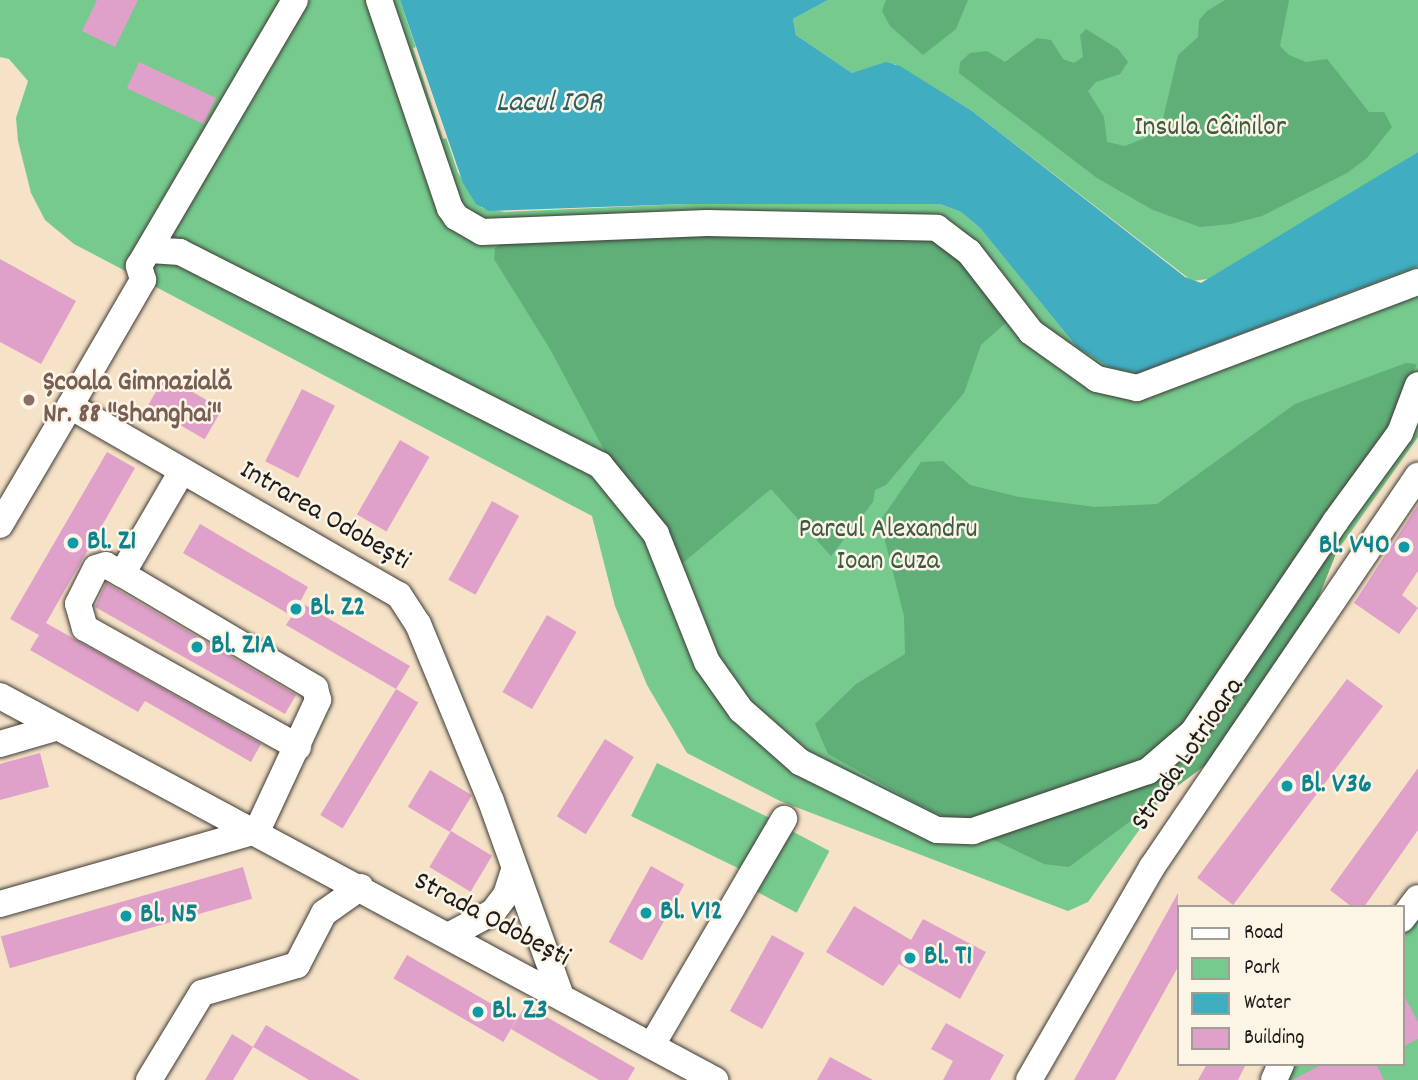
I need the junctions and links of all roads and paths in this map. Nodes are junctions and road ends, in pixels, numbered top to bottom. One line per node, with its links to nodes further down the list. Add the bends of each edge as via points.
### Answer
1 (295, 0): 3 (street)
2 (379, 0): 4 (street, via 450,208 456,218 482,232 707,223 937,228 969,252 1031,332 1097,379 1137,388)
3 (150, 250): 5 (street, via 180,252 600,465 656,534 707,662 741,709 800,762 937,830 973,831 1148,771 1193,732 1400,433); 6 (street, via 139,266 143,280)
4 (1418, 282)
5 (1418, 385)
6 (69, 407): 7 (street, Intrarea Odobești); 9 (street)
7 (181, 471): 10 (street); 17 (street, Intrarea Odobești, via 399,595 434,660)
8 (1418, 476): 29 (street, Strada Lotrioara, via 1152,867)
9 (0, 525)
10 (121, 574): 14 (street, via 315,688 318,699); 14 (street, via 106,565 96,568 78,604 85,628)
11 (0, 696): 12 (street, Strada Odobești)
12 (58, 727): 13 (street); 16 (street, Strada Odobești)
13 (0, 744)
14 (298, 747): 16 (street)
15 (784, 819): 26 (street)
16 (257, 831): 18 (street, Strada Odobești); 20 (street)
17 (515, 868): 24 (street, via 506,895 493,912); 25 (street, Intrarea Odobești)
18 (361, 887): 24 (street, Strada Odobești); 28 (street, via 324,913 297,965 202,993)
19 (1418, 898): 21 (street)
20 (0, 904)
21 (1404, 918)
22 (1404, 923): 23 (street)
23 (1418, 934)
24 (450, 935): 25 (street, Strada Odobești)
25 (561, 994): 26 (street, Strada Odobești)
26 (652, 1045): 27 (street, Strada Odobești)
27 (699, 1076)
28 (149, 1080)
29 (1029, 1080)

